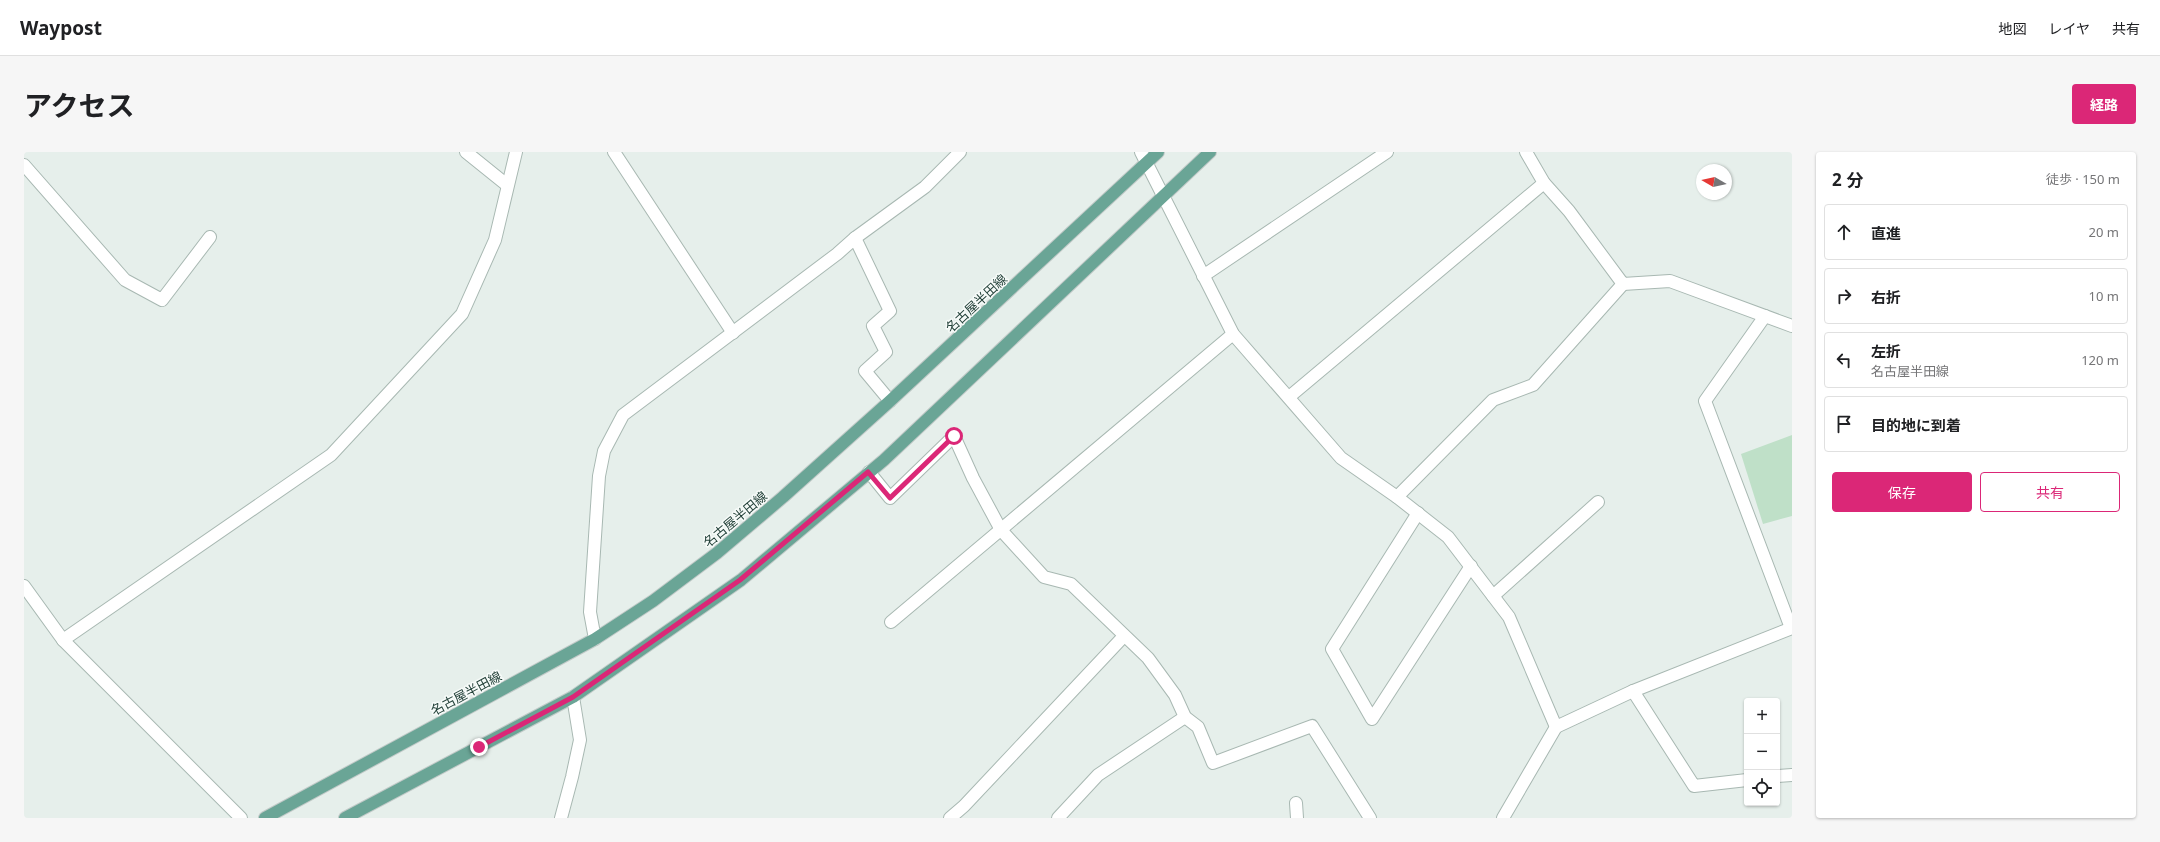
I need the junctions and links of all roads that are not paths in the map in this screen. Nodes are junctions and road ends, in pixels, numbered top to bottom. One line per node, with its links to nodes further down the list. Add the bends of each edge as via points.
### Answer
1 (466, 152): 12 (street)
2 (516, 152): 12 (street)
3 (614, 152): 20 (street)
4 (960, 152): 15 (street, via 925,187)
5 (1158, 152): 9 (main road, 名古屋半田線)
6 (1210, 152): 13 (main road)
7 (1387, 152): 16 (street)
8 (1526, 152): 11 (street)
9 (1144, 157): 13 (street); 23 (main road, 名古屋半田線)
10 (24, 165): 14 (street, via 126,280 162,300)
11 (1544, 183): 17 (street, via 1569,211); 22 (street)
12 (507, 185): 36 (street, via 495,240 462,314 331,455)
13 (1163, 195): 16 (street); 24 (main road)
14 (210, 237)
15 (855, 238): 20 (street); 23 (street, via 890,311 873,326 886,352 865,371)
16 (1203, 276): 21 (street)
17 (1623, 284): 18 (street, via 1670,281); 25 (street, via 1532,385 1493,400)
18 (1765, 316): 19 (street); 33 (street, via 1705,401)
19 (1792, 326)
20 (733, 333): 35 (street, via 623,415 604,451 599,476 590,612)
21 (1233, 334): 22 (street); 28 (street)
22 (1288, 397): 25 (street, via 1341,458)
23 (890, 401): 35 (main road, 名古屋半田線, via 718,553 653,601)
24 (868, 472): 28 (street, via 890,498 954,436); 38 (main road, via 740,580)
25 (1397, 497): 27 (street)
26 (1598, 502): 31 (street)
27 (1418, 514): 29 (street, via 1448,537); 29 (street, via 1332,649 1372,719)
28 (1001, 530): 32 (street); 34 (street, via 1044,577 1071,584)
29 (1471, 566): 31 (street)
30 (24, 586): 36 (street)
31 (1493, 596): 40 (street, via 1509,617)
32 (891, 622)
33 (1792, 628): 37 (street)
34 (1124, 636): 39 (street, via 1148,658 1175,695); 49 (street, via 975,795)
35 (595, 639): 46 (main road, 名古屋半田線)
36 (63, 640): 45 (street)
37 (1632, 691): 40 (street); 43 (street, via 1694,786)
38 (573, 697): 47 (main road); 48 (street, via 580,740)
39 (1185, 717): 50 (street, via 1098,775); 52 (street, via 1198,727 1212,763 1312,726)
40 (1556, 727): 53 (street)
41 (1792, 775): 42 (street)
42 (1780, 776)
43 (1744, 780)
44 (1296, 803): 51 (street)
45 (241, 818)
46 (265, 818)
47 (345, 818)
48 (561, 818)
49 (950, 818)
50 (1058, 818)
51 (1297, 818)
52 (1370, 818)
53 (1503, 818)

